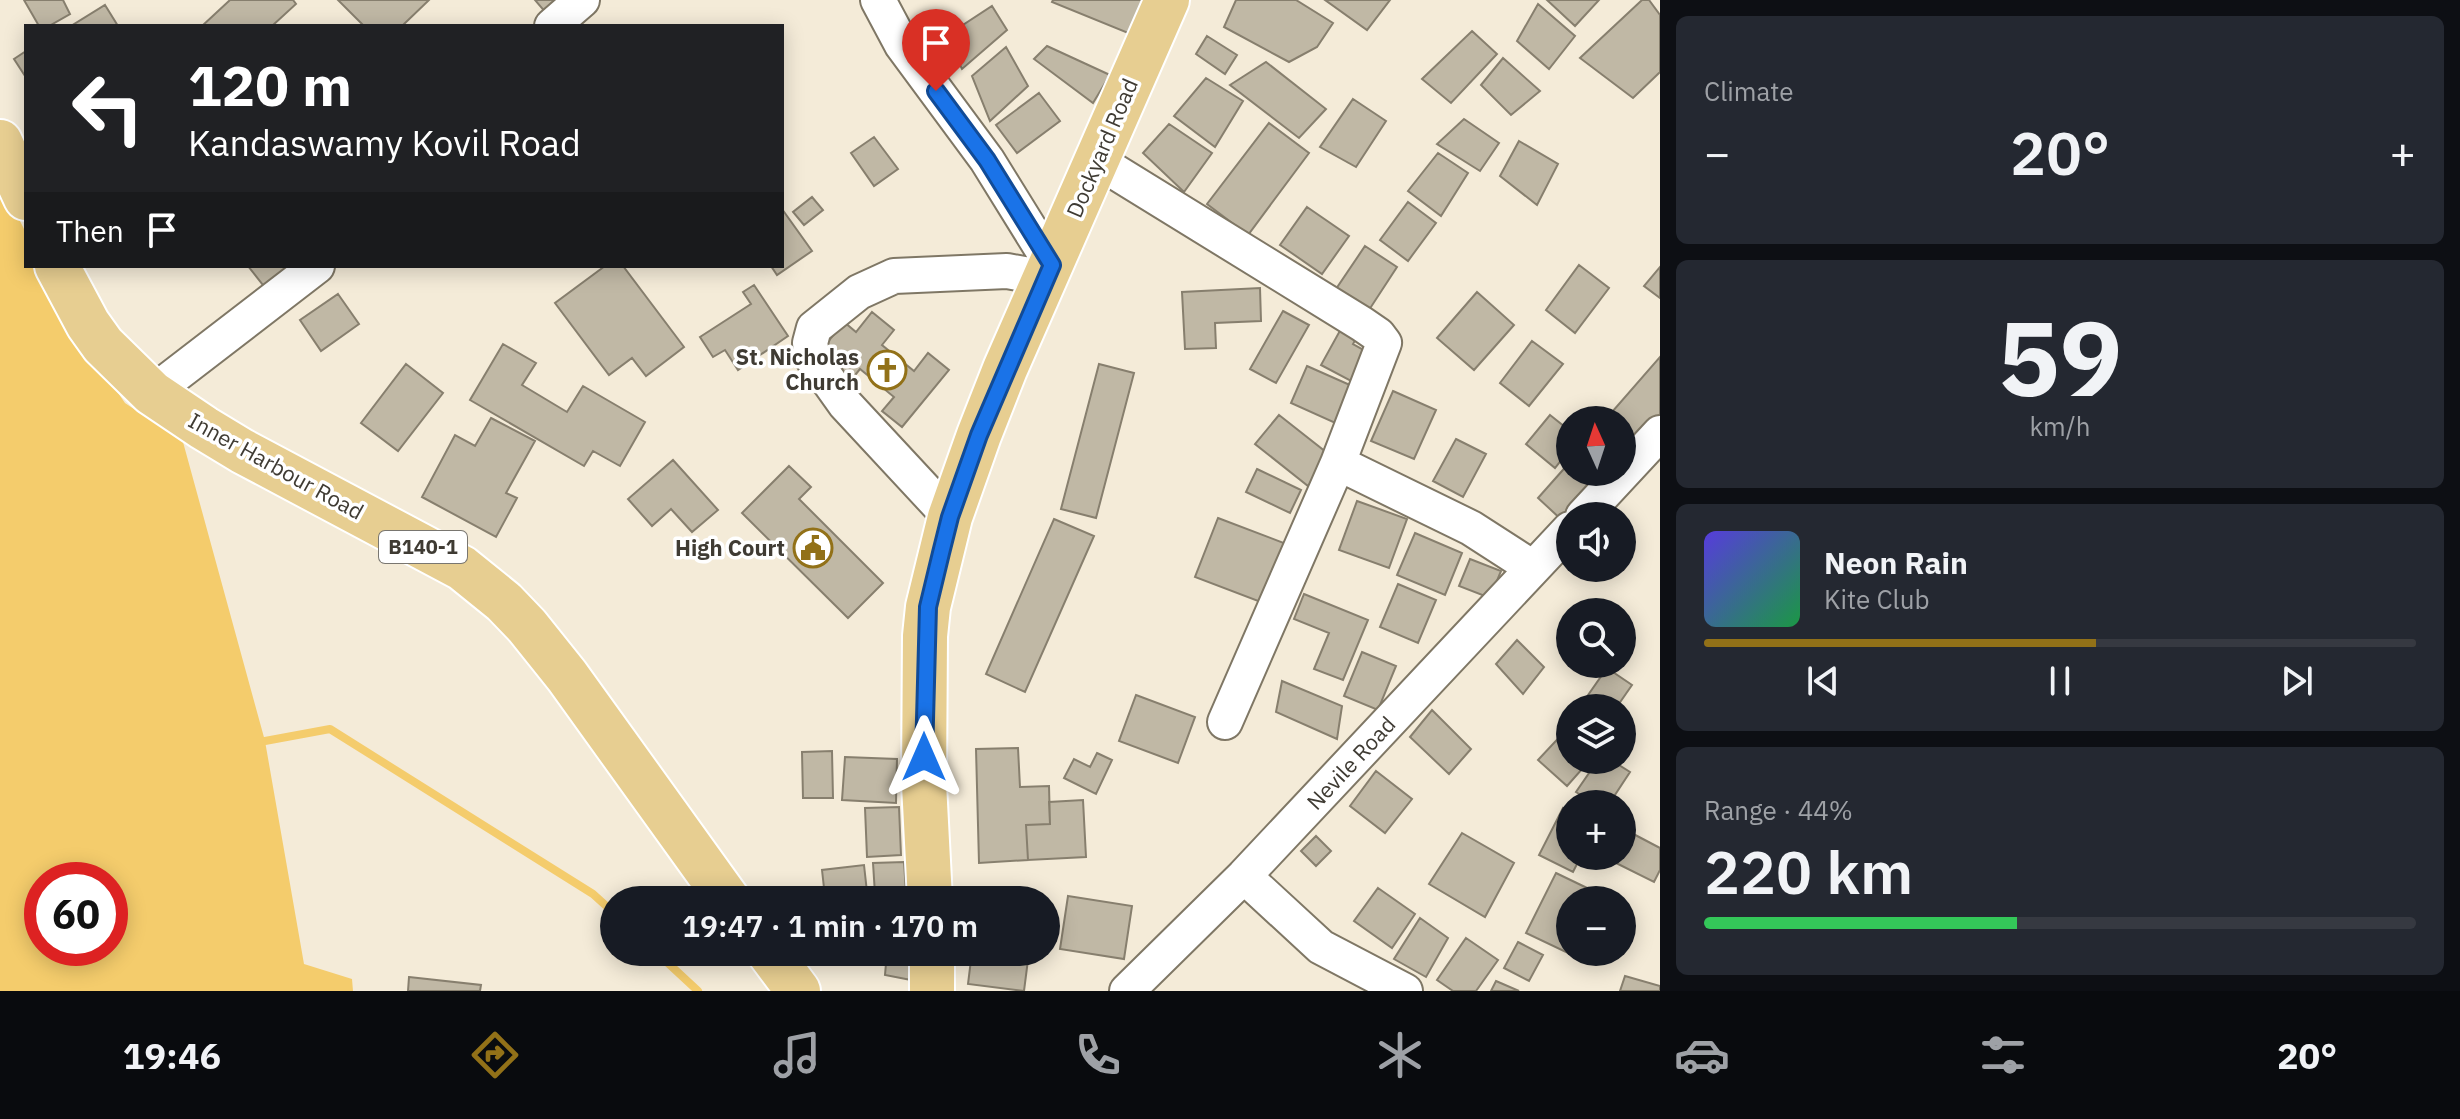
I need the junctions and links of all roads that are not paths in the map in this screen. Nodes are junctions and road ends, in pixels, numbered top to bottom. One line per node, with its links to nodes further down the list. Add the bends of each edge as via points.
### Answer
1 (582, 0): 4 (street)
2 (878, 0): 10 (street, via 902,45 987,160)
3 (1167, 0): 6 (main road, Dockyard Road)
4 (554, 24)
5 (0, 142): 7 (main road)
6 (1096, 160): 10 (main road, Dockyard Road); 13 (street, via 1378,335 1384,343)
7 (24, 194)
8 (58, 268): 11 (main road, Inner Harbour Road / B140-1, via 103,345)
9 (314, 268): 11 (street)
10 (1049, 272): 15 (main road, Dockyard Road, via 984,421); 15 (street, via 894,276 859,292 814,328 813,359 845,404)
11 (152, 393): 20 (main road, Inner Harbour Road / B140-1, via 242,451 462,568 504,602 567,676)
12 (1660, 433): 14 (street)
13 (1338, 463): 17 (street, via 1471,528); 18 (street)
14 (1596, 502)
15 (950, 517): 21 (main road, Dockyard Road, via 925,636)
16 (1556, 544): 17 (street, Nevile Road)
17 (1533, 568): 19 (street, Nevile Road)
18 (1225, 722)
19 (1244, 876): 26 (street, Nevile Road); 27 (street, via 1321,947)
20 (718, 886)
21 (929, 886)
22 (779, 966): 24 (main road)
23 (932, 966): 25 (main road)
24 (798, 991)
25 (932, 991)
26 (1127, 991)
27 (1405, 991)

